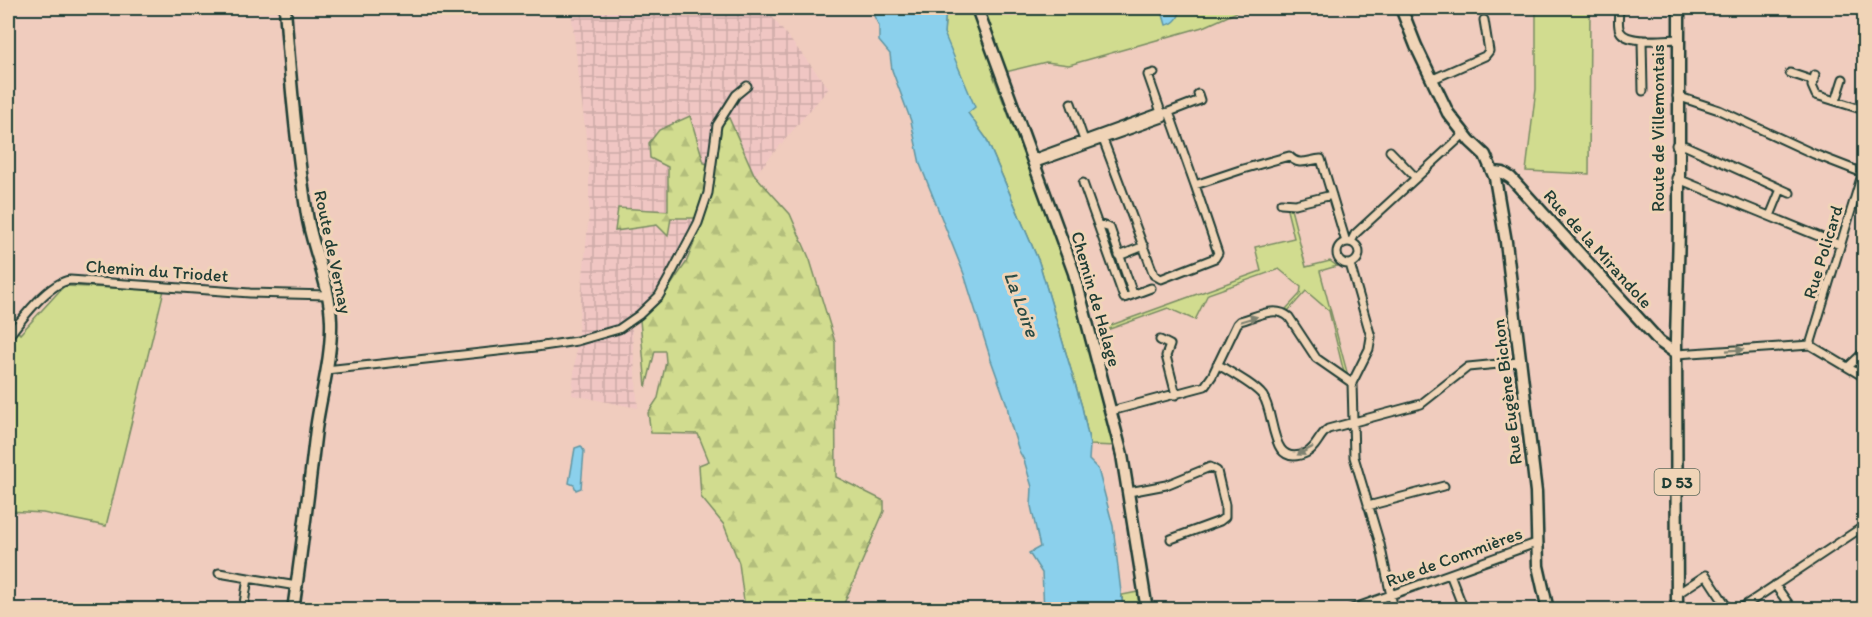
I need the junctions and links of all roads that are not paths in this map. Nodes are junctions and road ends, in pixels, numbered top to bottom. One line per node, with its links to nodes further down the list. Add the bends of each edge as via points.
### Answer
1 (285, 8): 46 (street, Route de Vernay, via 297,153 308,218)
2 (977, 8): 26 (street, Chemin de Halage)
3 (1404, 8): 11 (street)
4 (1619, 8): 8 (street, via 1620,32)
5 (1677, 8): 7 (street, Route de Villemontais / D 53)
6 (1485, 20): 11 (street, via 1489,51 1485,56)
7 (1677, 39): 8 (street); 16 (street, Route de Villemontais / D 53)
8 (1642, 40): 14 (street)
9 (1154, 73): 20 (street, via 1148,75)
10 (1790, 73): 17 (street, via 1815,78 1812,86 1816,95)
11 (1433, 79): 21 (street, via 1448,113)
12 (1843, 80): 17 (street)
13 (747, 86): 55 (street, via 736,95 717,125 708,193 698,223 659,296 619,329 557,344)
14 (1643, 91)
15 (1198, 94): 20 (street, via 1200,100)
16 (1677, 96): 24 (street, Route de Villemontais / D 53); 27 (street, via 1719,110 1814,154)
17 (1836, 101): 19 (street)
18 (1071, 103): 23 (street)
19 (1864, 110)
20 (1163, 114): 22 (street); 32 (street)
21 (1464, 134): 28 (street, via 1485,155); 29 (street)
22 (1102, 136): 23 (street); 41 (street)
23 (1085, 143): 26 (street)
24 (1677, 145): 30 (street, Route de Villemontais / D 53); 33 (street)
25 (1390, 151): 29 (street)
26 (1033, 161): 59 (street, Chemin de Halage, via 1074,273)
27 (1864, 170): 40 (street, Rue Policard)
28 (1494, 171): 51 (street, Rue de la Mirandole, via 1511,178 1660,342); 52 (street, Rue Eugène Bichon)
29 (1416, 178): 39 (street)
30 (1677, 178): 37 (street); 51 (street, Route de Villemontais / D 53)
31 (1083, 183): 38 (street)
32 (1195, 185): 35 (street, via 1289,156 1300,163 1321,159); 41 (street, via 1218,253 1215,258 1161,279 1154,275)
33 (1781, 189): 34 (street); 37 (street)
34 (1790, 193)
35 (1332, 195): 36 (street, via 1295,204); 39 (street)
36 (1281, 203)
37 (1770, 216): 40 (street)
38 (1098, 224): 42 (street, via 1110,228); 45 (street, via 1124,298)
39 (1348, 242): 43 (street, via 1357,246 1359,253); 43 (street, via 1339,246 1337,253 1340,260)
40 (1840, 245): 49 (street, Rue Policard)
41 (1144, 246): 42 (street)
42 (1119, 256): 45 (street)
43 (1350, 264): 57 (street, via 1371,337)
44 (1151, 288): 45 (street)
45 (1133, 294)
46 (328, 295): 47 (street, Chemin du Triodet, via 70,280 62,282 23,317); 55 (street, Route de Vernay, via 331,336)
47 (8, 337)
48 (1160, 340): 58 (street, via 1170,345 1166,356)
49 (1810, 345): 51 (street, one-way to 49); 54 (street)
50 (1864, 352): 54 (street)
51 (1677, 354): 72 (street, D 53)
52 (1520, 362): 60 (street, via 1468,367 1421,404); 66 (street, Rue Eugène Bichon, via 1536,492)
53 (1217, 364): 57 (street, one-way to 57, via 1240,321 1279,311 1292,321 1316,358); 58 (street, via 1205,386); 60 (street, one-way to 53, via 1328,429 1309,452 1286,454 1277,443 1263,396)
54 (1848, 367): 56 (street)
55 (326, 370): 71 (street, Route de Vernay)
56 (1864, 377)
57 (1352, 383): 60 (street)
58 (1176, 394): 59 (street)
59 (1111, 411): 62 (street, Chemin de Halage)
60 (1353, 423): 63 (street, via 1354,457)
61 (1444, 486): 63 (street)
62 (1129, 492): 65 (street, via 1166,485 1215,468 1225,517); 76 (street, Chemin de Halage)
63 (1368, 506): 73 (street)
64 (1864, 526): 70 (street)
65 (1171, 539)
66 (1536, 543): 68 (street, Rue de Commières); 80 (street, Rue Eugène Bichon)
67 (219, 573): 69 (street)
68 (1450, 574): 73 (street, Rue de Commières); 79 (street)
69 (248, 578): 71 (street); 74 (street)
70 (1775, 585): 83 (street); 84 (street)
71 (297, 586): 75 (street, Route de Vernay)
72 (1677, 594): 81 (street, D 53); 82 (street, via 1706,575)
73 (1392, 596): 77 (street, Rue de Commières); 78 (street)
74 (243, 609)
75 (293, 609)
76 (1147, 609)
77 (1349, 609)
78 (1394, 609)
79 (1464, 609)
80 (1548, 609)
81 (1677, 609)
82 (1729, 609)
83 (1738, 609)
84 (1793, 609)

